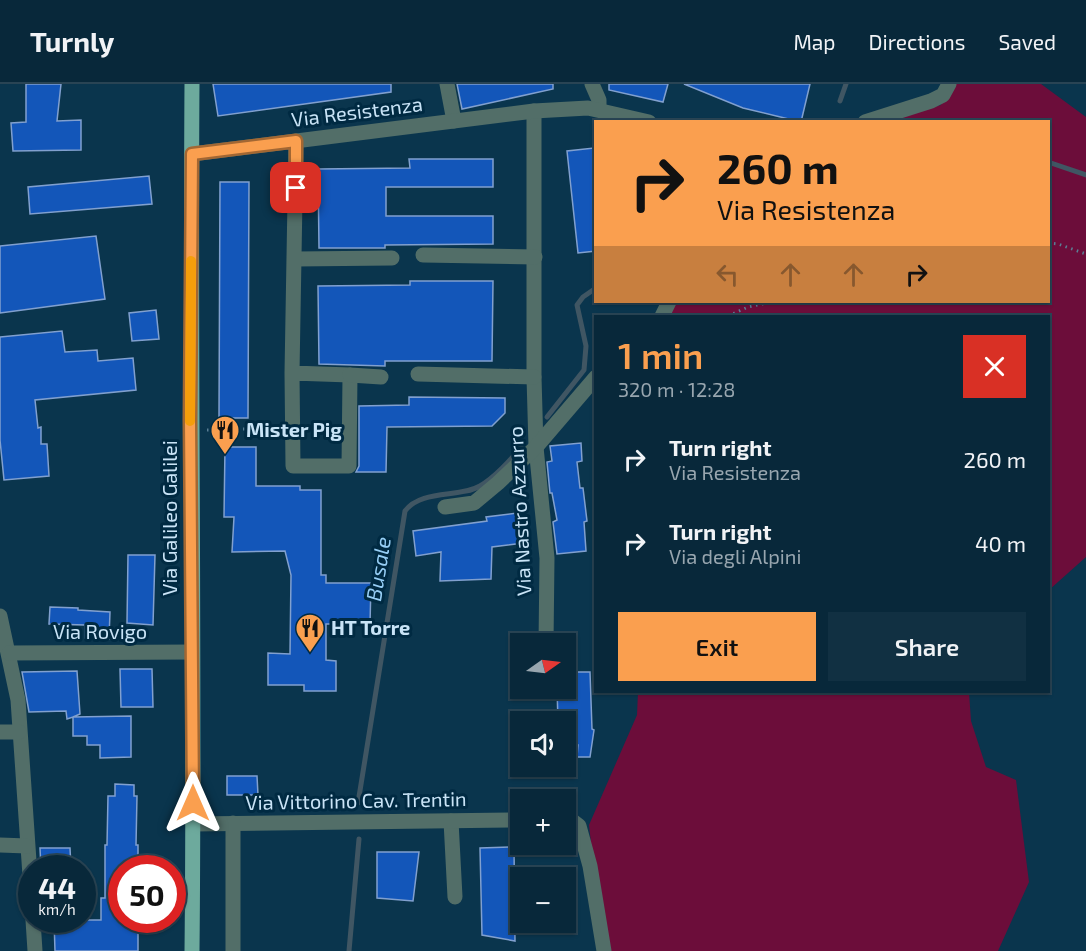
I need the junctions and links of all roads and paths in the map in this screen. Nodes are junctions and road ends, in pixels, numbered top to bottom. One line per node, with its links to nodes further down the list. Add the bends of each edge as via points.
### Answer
1 (192, 84): 11 (main road, Via Galileo Galilei)
2 (447, 84): 9 (street)
3 (592, 84): 5 (street)
4 (949, 84): 8 (street, via 943,95 931,101)
5 (599, 109): 6 (street, Via Resistenza); 7 (street, Via Resistenza)
6 (534, 111): 9 (street, Via Resistenza); 15 (street, Via Nastro Azzurro)
7 (641, 120)
8 (870, 120)
9 (454, 122): 10 (street, Via Resistenza)
10 (296, 141): 11 (street, Via Resistenza); 17 (street)
11 (192, 154): 32 (main road, Via Galileo Galilei)
12 (1050, 243): 13 (path)
13 (1086, 254)
14 (423, 255): 15 (street)
15 (535, 257): 24 (street, Via Nastro Azzurro)
16 (392, 258): 17 (street)
17 (296, 259): 20 (street)
18 (766, 303): 19 (path)
19 (730, 315)
20 (292, 373): 22 (street); 26 (street)
21 (418, 374): 24 (street)
22 (350, 375): 23 (street); 26 (street, via 349,466 293,466)
23 (381, 376)
24 (534, 377): 28 (street, Via Nastro Azzurro)
25 (594, 379): 28 (street)
26 (292, 427): 27 (path)
27 (202, 430)
28 (536, 447): 29 (street, via 474,503); 31 (street, Via Nastro Azzurro, via 547,558)
29 (445, 507)
30 (0, 616): 33 (street)
31 (546, 633)
32 (192, 652): 33 (street, Via Rovigo); 39 (main road, Via Galileo Galilei)
33 (9, 653): 35 (street, via 18,700)
34 (0, 732): 35 (street)
35 (19, 732): 42 (street)
36 (510, 820): 37 (street, Via Vittorino Cav. Trentin)
37 (451, 821): 38 (street, Via Vittorino Cav. Trentin); 44 (street)
38 (234, 823): 39 (street, Via Vittorino Cav. Trentin); 48 (street)
39 (193, 824): 47 (main road, Via Galileo Galilei)
40 (576, 833): 49 (street, via 590,866)
41 (0, 845): 42 (street)
42 (27, 846): 43 (street)
43 (28, 855)
44 (455, 897)
45 (34, 933): 46 (street)
46 (35, 951)
47 (192, 951)
48 (233, 951)
49 (604, 951)

